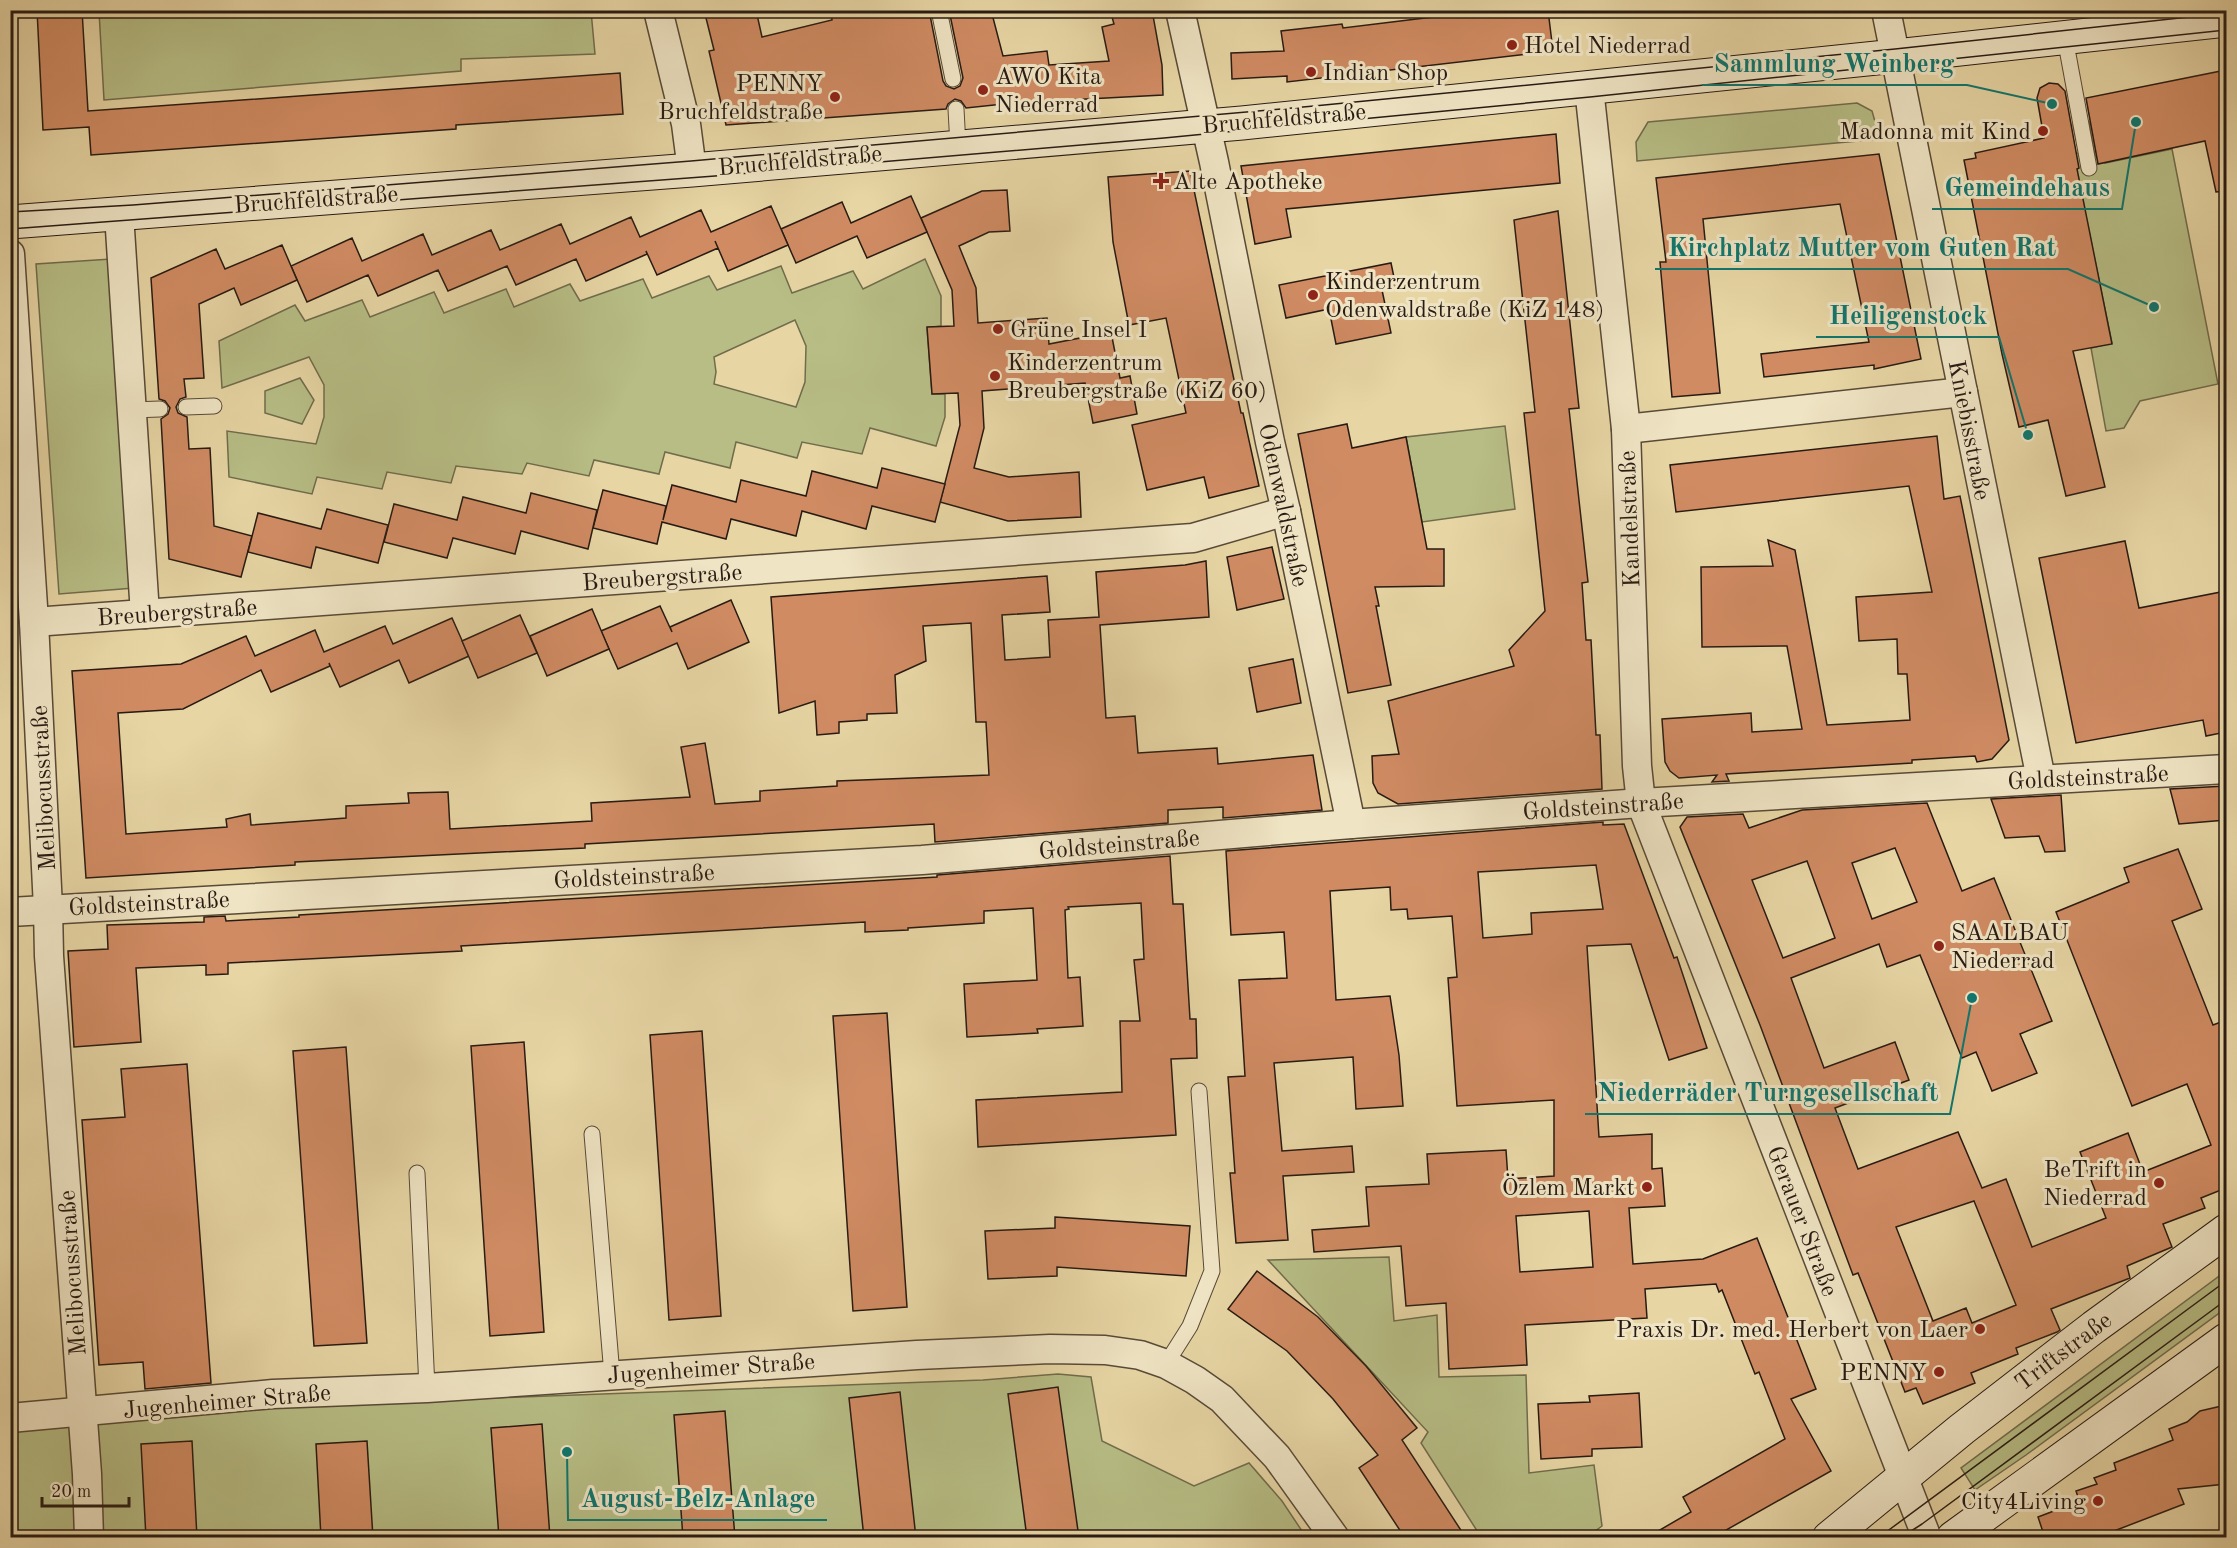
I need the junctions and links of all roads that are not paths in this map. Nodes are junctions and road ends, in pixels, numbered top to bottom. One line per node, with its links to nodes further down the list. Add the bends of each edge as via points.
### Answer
1 (658, 10): 14 (street, via 686,124)
2 (939, 10): 8 (lane)
3 (1180, 10): 11 (street, Odenwaldstraße)
4 (1886, 10): 7 (street, Kniebisstraße)
5 (2226, 20): 6 (street, Bruchfeldstraße)
6 (2065, 38): 7 (street, Bruchfeldstraße); 13 (lane)
7 (1896, 56): 9 (street, Bruchfeldstraße); 18 (street, Kniebisstraße)
8 (953, 79)
9 (1589, 88): 11 (street, Bruchfeldstraße); 23 (street)
10 (956, 109): 12 (lane)
11 (1205, 126): 12 (street, Bruchfeldstraße); 24 (street, Odenwaldstraße)
12 (958, 146): 14 (street, Bruchfeldstraße)
13 (2089, 168)
14 (692, 170): 15 (street, Bruchfeldstraße)
15 (119, 214): 16 (street, Bruchfeldstraße); 22 (street)
16 (10, 222)
17 (10, 254): 26 (street, Melibocusstraße)
18 (1963, 392): 23 (street, Kandelstraße); 28 (street, Kniebisstraße)
19 (214, 406): 20 (lane)
20 (186, 407)
21 (160, 409): 22 (lane)
22 (132, 410): 25 (street)
23 (1626, 429): 29 (street, Kandelstraße)
24 (1286, 511): 25 (street, Breubergstraße, via 1193,538); 30 (street, Odenwaldstraße)
25 (145, 615): 26 (street, Breubergstraße)
26 (34, 622): 31 (street, Melibocusstraße)
27 (2226, 769): 28 (street, Goldsteinstraße)
28 (2041, 779): 29 (street, Goldsteinstraße)
29 (1641, 803): 30 (street, Goldsteinstraße); 43 (street, Gerauer Straße)
30 (1351, 824): 31 (street, Goldsteinstraße, via 922,860)
31 (48, 908): 32 (street, Goldsteinstraße); 41 (street, Melibocusstraße)
32 (10, 912)
33 (1199, 1091): 38 (lane, via 1212,1271 1190,1326)
34 (592, 1134): 39 (lane)
35 (417, 1173): 40 (lane)
36 (2226, 1231): 43 (street, Triftstraße)
37 (2226, 1340): 48 (street)
38 (1166, 1364): 39 (street, Jugenheimer Straße, via 1105,1350 1050,1349); 45 (street, Jugenheimer Straße, via 1222,1399 1252,1429)
39 (612, 1375): 40 (street, Jugenheimer Straße)
40 (427, 1388): 41 (street, Jugenheimer Straße, via 273,1394)
41 (82, 1413): 42 (street, Jugenheimer Straße); 44 (street, Melibocusstraße)
42 (10, 1418)
43 (1904, 1476): 46 (street, Triftstraße); 47 (street, Gerauer Straße)
44 (89, 1538)
45 (1335, 1538)
46 (1829, 1538)
47 (1927, 1538)
48 (1953, 1538)

